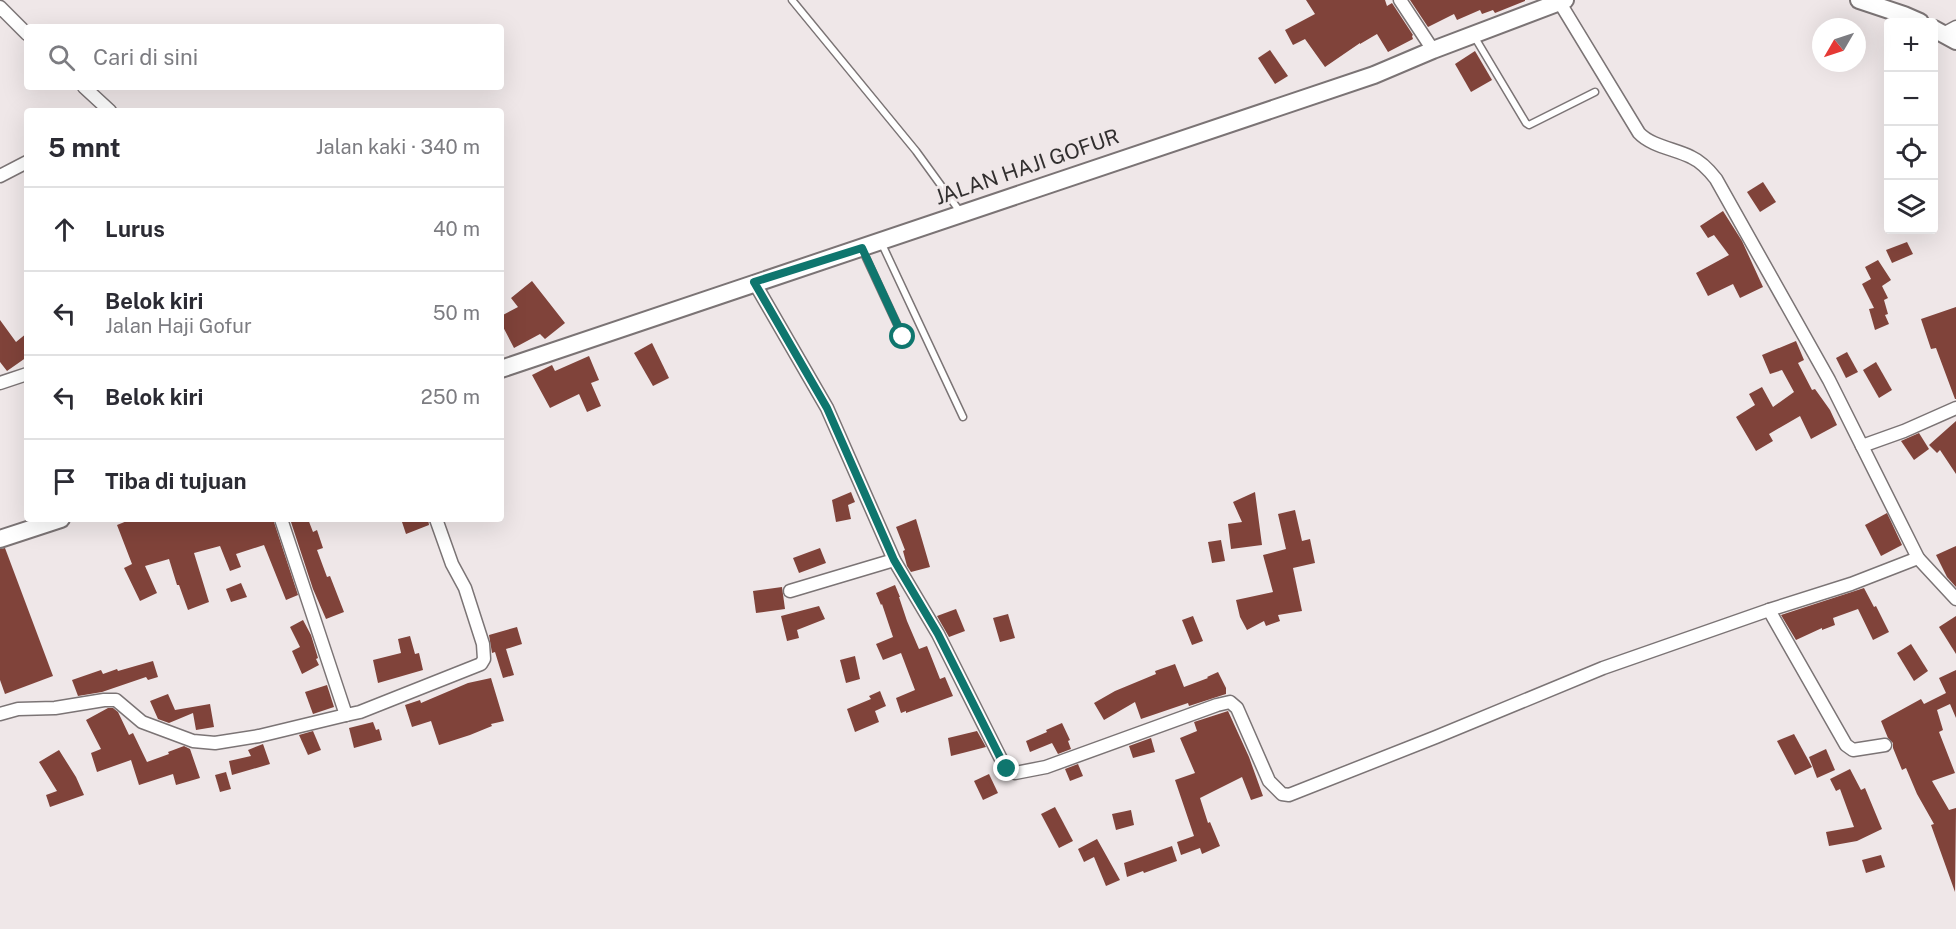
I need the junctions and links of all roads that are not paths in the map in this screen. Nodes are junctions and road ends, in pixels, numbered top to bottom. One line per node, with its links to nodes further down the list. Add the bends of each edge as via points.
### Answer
1 (792, 0): 15 (lane, via 916,151)
2 (1400, 0): 9 (street)
3 (1859, 0): 6 (street)
4 (1562, 1): 8 (street, JALAN HAJI GOFUR); 25 (street, via 1639,133 1704,164 1716,179)
5 (0, 7): 7 (street)
6 (1911, 18)
7 (24, 31)
8 (1473, 35): 9 (street, JALAN HAJI GOFUR); 11 (lane, via 1529,125)
9 (1433, 50): 15 (street, JALAN HAJI GOFUR, via 1374,75)
10 (87, 90): 12 (street)
11 (1595, 92)
12 (107, 108)
13 (24, 164): 14 (street)
14 (0, 176)
15 (961, 213): 16 (street, JALAN HAJI GOFUR)
16 (880, 242): 17 (street, JALAN HAJI GOFUR); 24 (lane)
17 (862, 248): 18 (street, JALAN HAJI GOFUR); 19 (lane)
18 (754, 282): 20 (street, JALAN HAJI GOFUR); 31 (street, via 827,408)
19 (903, 337)
20 (504, 368)
21 (24, 375): 22 (street)
22 (0, 383)
23 (1956, 408): 25 (street)
24 (963, 417)
25 (1862, 446): 30 (street)
26 (52, 522): 29 (street)
27 (282, 522): 36 (street)
28 (437, 522): 36 (street, via 465,588 484,659 481,664)
29 (0, 539)
30 (1918, 558): 33 (street); 34 (street)
31 (894, 560): 32 (street); 34 (street, via 938,634 1003,763 1011,771 1021,774 1046,767 1230,702 1237,708 1269,781 1282,794 1289,795 1603,668)
32 (790, 591)
33 (1956, 599)
34 (1769, 610): 37 (street, via 1846,745 1853,750)
35 (0, 714): 36 (street, via 18,708 55,708 116,700 142,722 193,741 215,743)
36 (346, 715)
37 (1885, 745)

